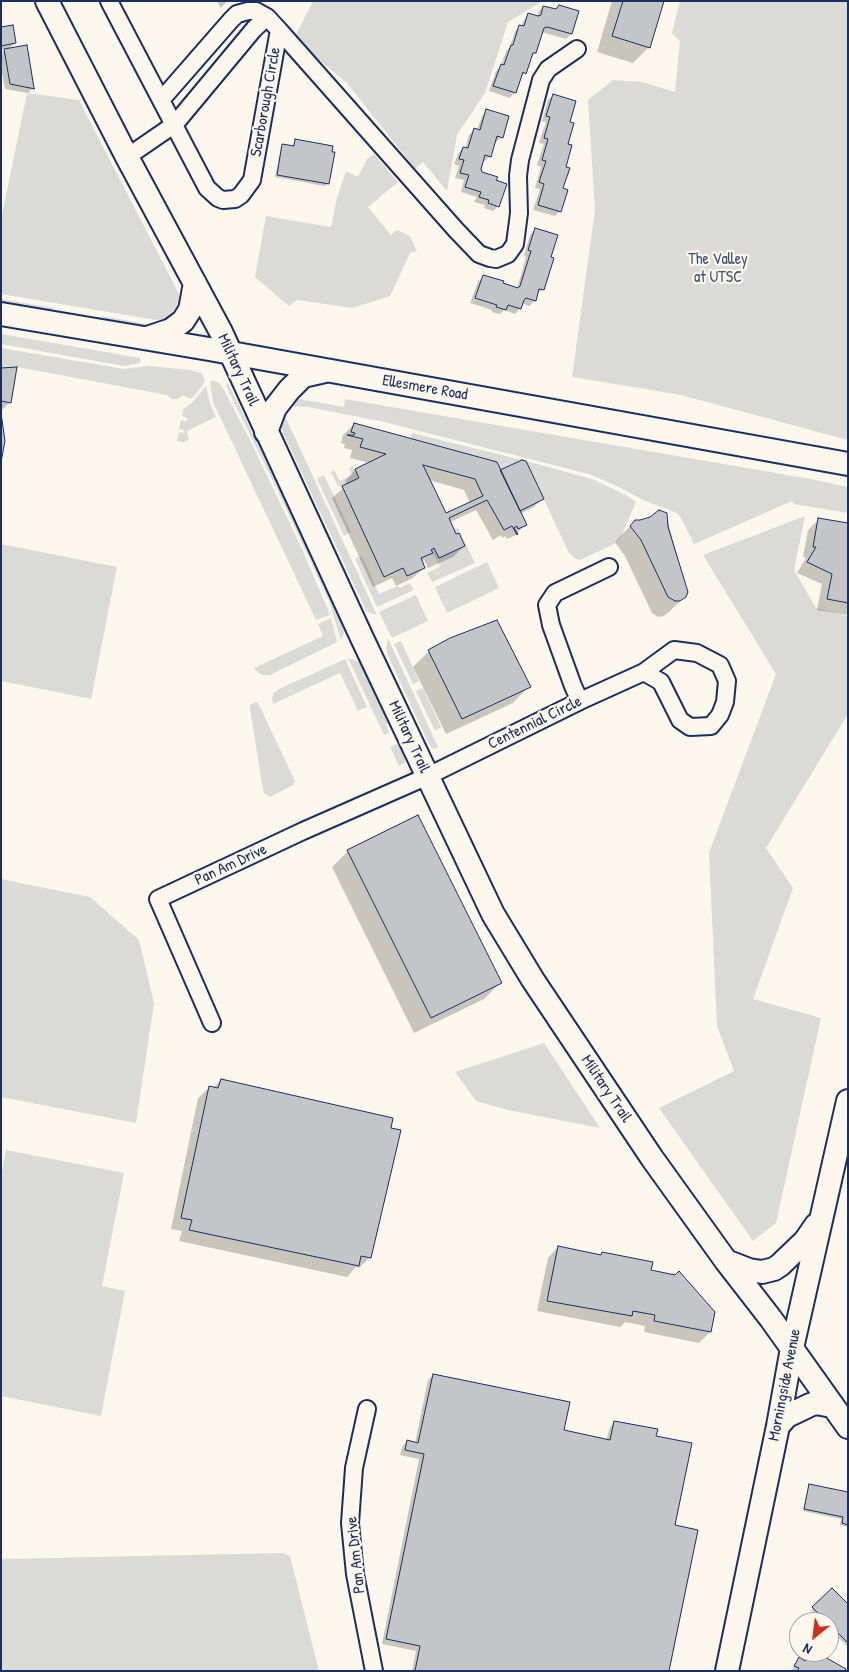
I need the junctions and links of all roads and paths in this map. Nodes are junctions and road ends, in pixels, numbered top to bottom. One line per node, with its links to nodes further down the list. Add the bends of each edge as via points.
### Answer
1 (47, 1): 8 (main road, Military Trail)
2 (109, 1): 6 (street, Scarborough Circle)
3 (267, 17): 4 (street, Scarborough Circle); 6 (street, via 256,11 238,14); 7 (street)
4 (279, 30): 5 (street, via 456,230 479,254 496,259 512,250 517,237 520,160 541,80 548,69); 7 (street, Scarborough Circle, via 252,180 241,195 223,200 209,191)
5 (577, 49)
6 (162, 99): 7 (street, Scarborough Circle)
7 (174, 124): 8 (street)
8 (127, 157): 9 (main road, Military Trail)
9 (195, 283): 11 (main road, via 190,310 183,321 171,330); 12 (main road, Military Trail)
10 (1, 314): 11 (main road, Ellesmere Road)
11 (144, 338): 12 (main road, Ellesmere Road)
12 (230, 353): 13 (main road, Ellesmere Road); 14 (main road, Military Trail)
13 (326, 371): 14 (main road, via 303,376 288,390 275,408); 15 (main road, Ellesmere Road)
14 (266, 432): 19 (main road, Military Trail)
15 (848, 464)
16 (609, 567): 18 (street, via 555,592 547,606 572,686)
17 (644, 672): 17 (street, Centennial Circle, via 661,682 680,720 690,727 711,726 720,715 727,681 720,665 714,661 697,653 674,650); 18 (street, Centennial Circle)
18 (580, 701): 19 (street, Centennial Circle)
19 (428, 776): 20 (street, Pan Am Drive, via 158,899); 23 (main road, Military Trail, via 493,914 523,963 646,1150)
20 (212, 1023)
21 (848, 1101): 22 (main road, Morningside Avenue)
22 (820, 1219): 23 (main road, via 805,1241 774,1269 762,1272 749,1270); 24 (main road, Morningside Avenue)
23 (726, 1261): 24 (main road, Military Trail)
24 (792, 1348): 25 (main road, Military Trail); 27 (main road, Morningside Avenue)
25 (832, 1406): 27 (main road, via 810,1405 788,1416); 28 (main road, Military Trail)
26 (367, 1409): 29 (street, Pan Am Drive, via 354,1468 350,1523 355,1574)
27 (778, 1426): 30 (main road, Morningside Avenue)
28 (848, 1427)
29 (374, 1671)
30 (726, 1671)

